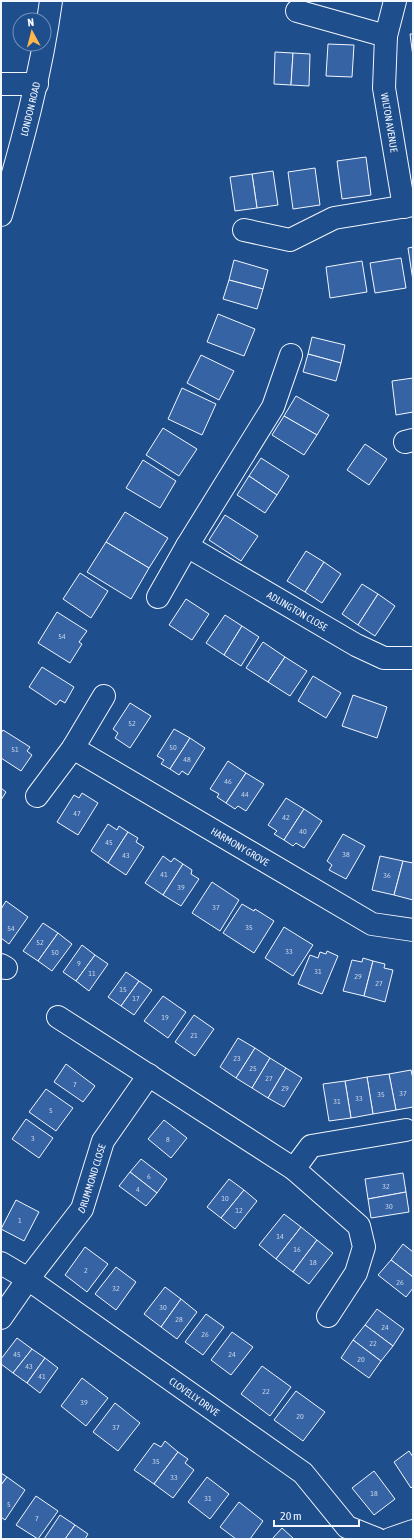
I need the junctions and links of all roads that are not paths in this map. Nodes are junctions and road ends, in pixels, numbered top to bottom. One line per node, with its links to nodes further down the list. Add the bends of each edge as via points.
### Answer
1 (51, 1): 6 (street, LONDON ROAD)
2 (395, 1): 4 (street, WILTON AVENUE)
3 (297, 11): 4 (street)
4 (386, 36): 7 (street, WILTON AVENUE, via 384,88)
5 (1, 84): 6 (street)
6 (37, 84): 8 (street, LONDON ROAD)
7 (409, 206): 9 (street, WILTON AVENUE, via 334,218 290,240)
8 (1, 215)
9 (244, 230)
10 (291, 355): 11 (street, via 273,407)
11 (187, 546): 12 (street); 13 (street, ADLINGTON CLOSE, via 356,645 384,658)
12 (158, 597)
13 (413, 658)
14 (104, 696): 15 (street)
15 (73, 748): 16 (street); 17 (street, HARMONY GROVE, via 372,924)
16 (37, 796)
17 (413, 930)
18 (58, 1017): 19 (street)
19 (149, 1075): 21 (street); 23 (street, DRUMMOND CLOSE, via 103,1141 82,1209)
20 (406, 1130): 21 (street, via 311,1146)
21 (294, 1169): 24 (street, via 359,1226 364,1247 356,1273)
22 (1, 1263): 23 (street, CLOVELLY DRIVE)
23 (28, 1279): 25 (street, DRUMMOND CLOSE); 27 (street, CLOVELLY DRIVE, via 303,1473 346,1527)
24 (328, 1316)
25 (1, 1318)
26 (413, 1531): 28 (street)
27 (377, 1539)
28 (390, 1539)

